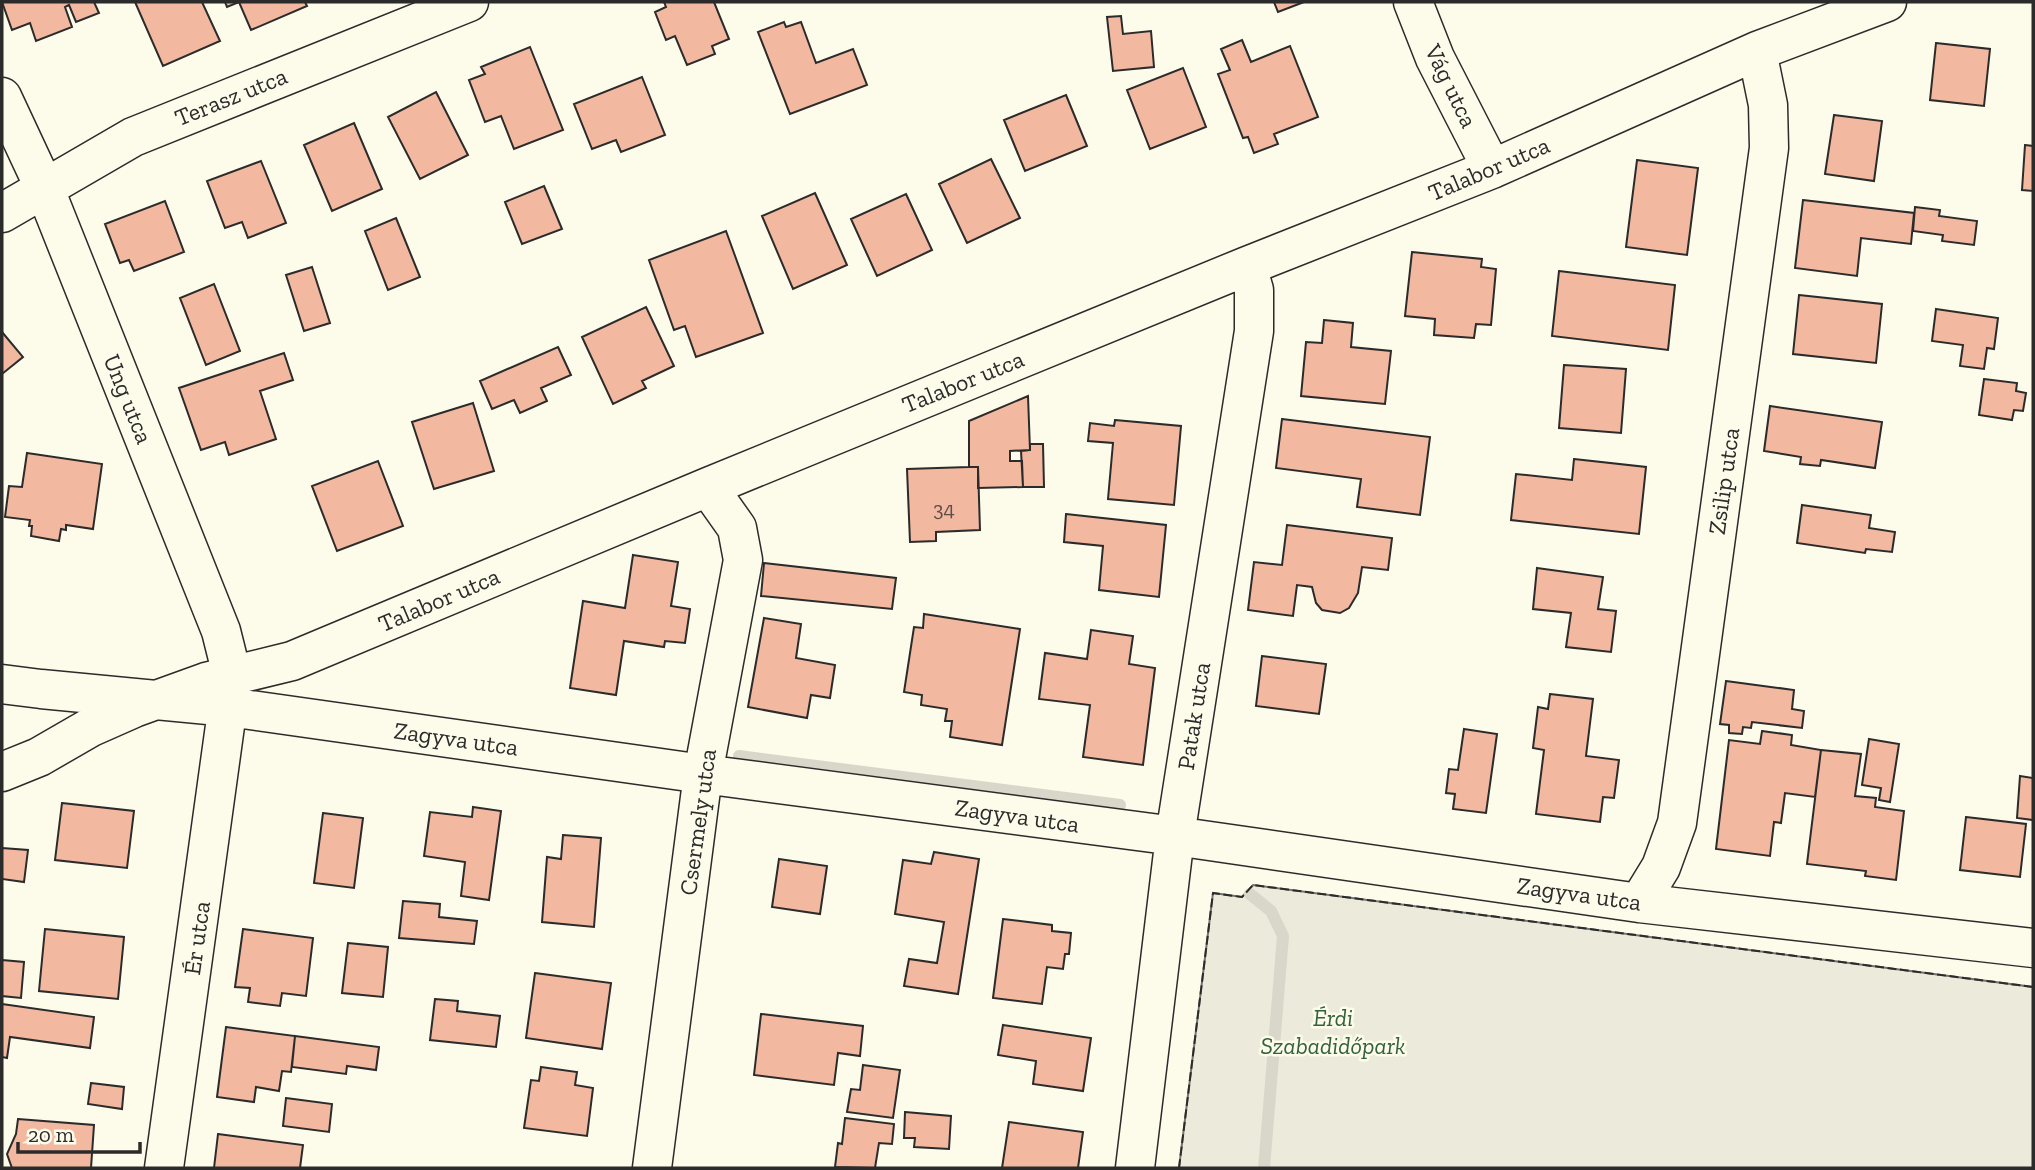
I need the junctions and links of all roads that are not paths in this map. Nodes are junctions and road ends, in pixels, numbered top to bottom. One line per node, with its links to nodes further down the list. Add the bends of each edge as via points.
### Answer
1 (469, 2): 7 (street, Terasz utca, via 132,137)
2 (1413, 2): 6 (street, Vág utca, via 1434,58)
3 (1887, 2): 4 (street, Talabor utca)
4 (1757, 51): 6 (street, Talabor utca); 19 (street, Zsilip utca, via 1768,105 1769,148 1679,809 1661,867)
5 (2, 97): 7 (street, Ung utca)
6 (1493, 169): 9 (street, Talabor utca)
7 (44, 187): 8 (street, Terasz utca); 13 (street, Ung utca, via 221,631)
8 (2, 213)
9 (1247, 266): 10 (street, Talabor utca); 18 (street, Patak utca, via 1255,290 1254,331)
10 (708, 487): 13 (street, Talabor utca); 17 (street, Csermely utca, via 737,528 743,560)
11 (2, 684): 12 (street, Zagyva utca)
12 (41, 689): 14 (street, Zagyva utca); 15 (street, via 56,704 60,719)
13 (230, 691): 14 (street, Zagyva utca); 17 (street, Zagyva utca); 21 (street, Ér utca)
14 (156, 700): 15 (street, via 91,727)
15 (39, 757): 16 (street)
16 (2, 772)
17 (703, 774): 18 (street, Zagyva utca); 22 (street, Csermely utca)
18 (1175, 836): 19 (street, Zagyva utca); 23 (street, Patak utca)
19 (1639, 903): 20 (street, Zagyva utca)
20 (2033, 948)
21 (164, 1168)
22 (652, 1168)
23 (1135, 1168)

